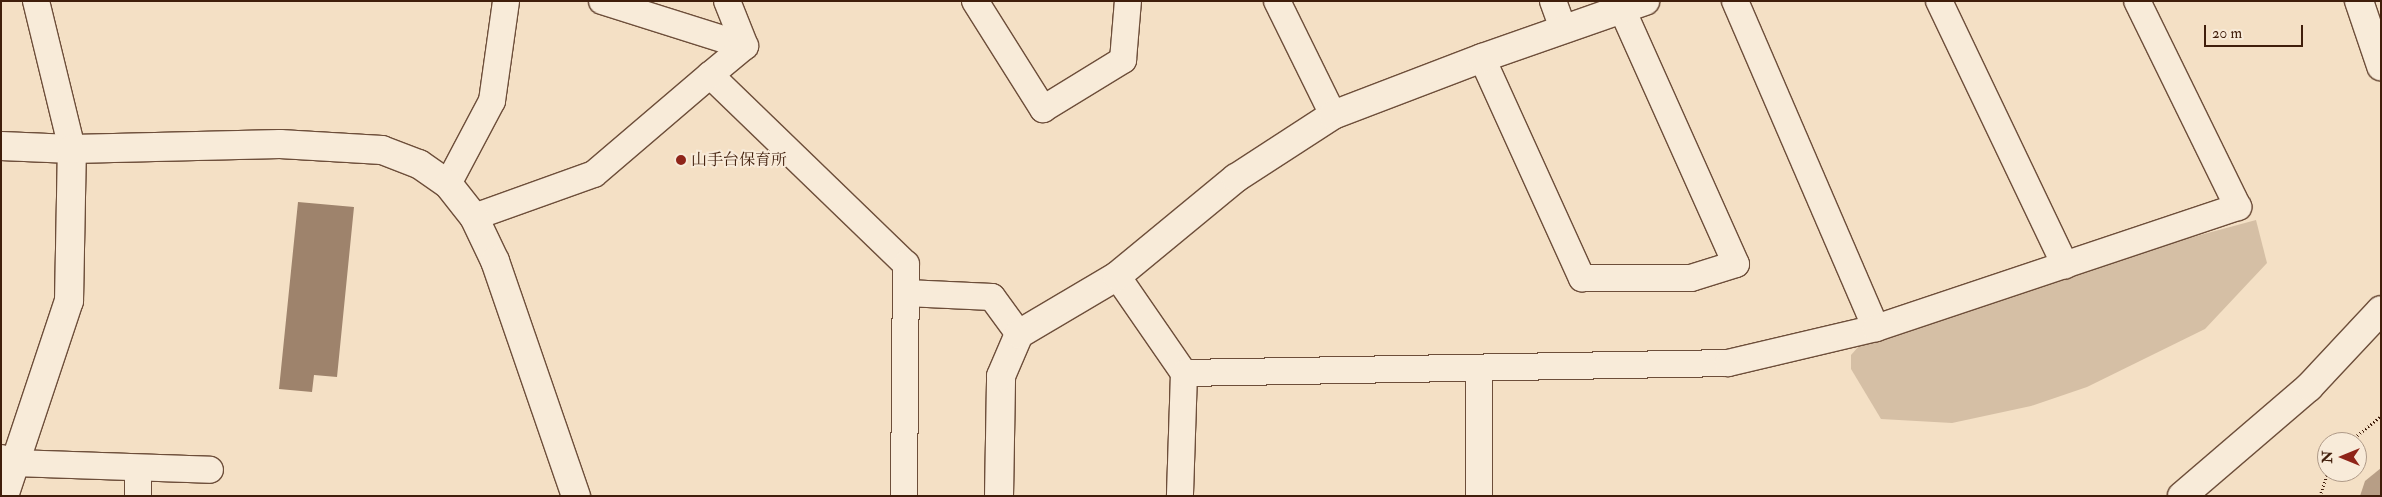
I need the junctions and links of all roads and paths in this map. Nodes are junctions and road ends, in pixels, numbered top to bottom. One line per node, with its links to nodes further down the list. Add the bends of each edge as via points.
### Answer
1 (36, 1): 22 (street)
2 (506, 1): 23 (street, via 492,101)
3 (602, 1): 16 (street)
4 (727, 1): 16 (street)
5 (976, 1): 6 (street, via 1043,108 1123,60)
6 (1128, 1)
7 (1278, 1): 20 (street)
8 (1553, 1): 15 (street)
9 (1735, 1): 29 (street)
10 (1939, 1): 25 (street)
11 (2137, 1): 25 (street, via 2238,207)
12 (2359, 1): 14 (street)
13 (1634, 5): 15 (street); 17 (street, via 1736,264 1691,278 1582,278)
14 (2374, 26): 18 (street)
15 (1563, 29): 17 (street)
16 (745, 46): 19 (street)
17 (1482, 58): 20 (street)
18 (2381, 66)
19 (710, 75): 24 (street, via 594,174); 27 (street, via 906,264)
20 (1333, 115): 26 (street, via 1236,178)
21 (1, 146): 22 (street)
22 (72, 148): 23 (street, via 182,144 342,145 382,150 419,164); 35 (street, via 69,301)
23 (448, 184): 24 (street)
24 (474, 217): 41 (street, via 495,261)
25 (2065, 265): 29 (street)
26 (1117, 276): 30 (street); 32 (street)
27 (906, 293): 30 (street, via 992,297); 42 (street)
28 (2381, 310): 46 (street, via 2309,387)
29 (1876, 328): 31 (street, via 1728,363)
30 (1018, 334): 43 (street, via 1001,376)
31 (1478, 370): 32 (street); 45 (street)
32 (1184, 373): 44 (street)
33 (2381, 416): 34 (path)
34 (2361, 432)
35 (8, 461): 36 (street); 39 (street)
36 (138, 470): 37 (street); 40 (street)
37 (210, 470)
38 (2325, 482): 47 (path)
39 (4, 496)
40 (138, 496)
41 (576, 496)
42 (904, 496)
43 (999, 496)
44 (1180, 496)
45 (1478, 496)
46 (2182, 496)
47 (2320, 496)

